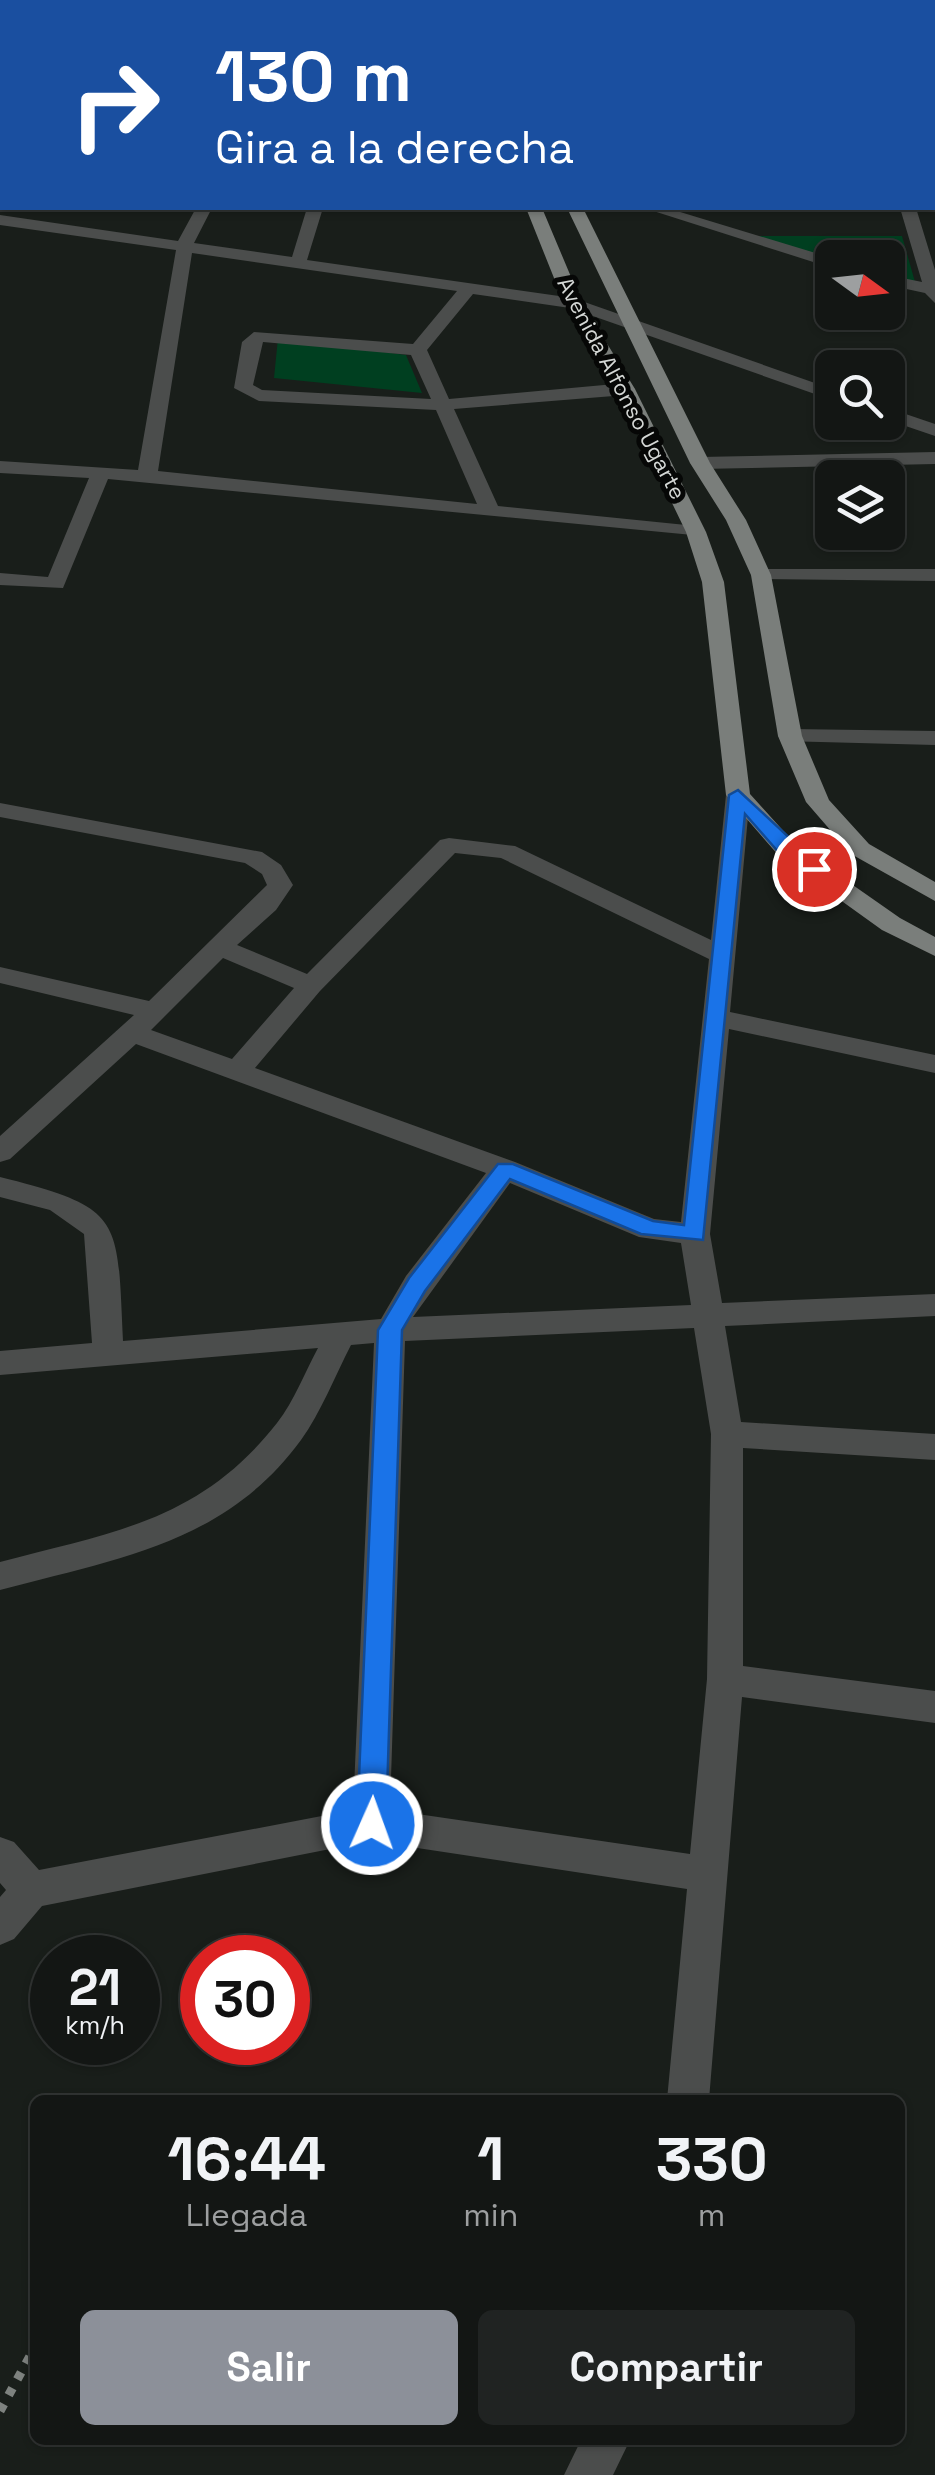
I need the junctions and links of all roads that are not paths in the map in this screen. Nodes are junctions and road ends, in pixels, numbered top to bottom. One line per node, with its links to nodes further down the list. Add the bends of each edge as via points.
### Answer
1 (203, 210): 8 (street)
2 (314, 210): 10 (street)
3 (535, 210): 14 (main road, Avenida Alfonso Ugarte)
4 (576, 210): 15 (main road, Avenida Alfonso Ugarte)
5 (659, 210): 9 (street)
6 (909, 210): 13 (street)
7 (0, 220): 8 (street, via 79,224)
8 (185, 244): 10 (street); 26 (street)
9 (815, 258)
10 (298, 260): 12 (street)
11 (905, 285): 13 (street)
12 (470, 286): 14 (street); 16 (street)
13 (933, 293)
14 (574, 303): 15 (street); 17 (main road, Avenida Alfonso Ugarte)
15 (634, 326): 18 (street); 23 (main road, Avenida Alfonso Ugarte)
16 (418, 350): 19 (street); 19 (street, via 260,336 252,342 243,388 259,396)
17 (626, 388): 19 (street); 28 (main road, Avenida Alfonso Ugarte)
18 (815, 389)
19 (440, 405): 27 (street)
20 (905, 420): 21 (street)
21 (935, 430)
22 (935, 458): 23 (street)
23 (700, 463): 29 (main road, Avenida Alfonso Ugarte)
24 (0, 468): 25 (street)
25 (101, 472): 26 (street); 31 (street, via 56,584)
26 (147, 476): 27 (street)
27 (490, 510): 28 (street)
28 (696, 532): 34 (main road, Avenida Alfonso Ugarte, via 713,582)
29 (762, 575): 30 (street); 32 (main road, Avenida Alfonso Ugarte)
30 (935, 575)
31 (0, 579)
32 (790, 736): 33 (street); 36 (main road, Avenida Alfonso Ugarte, via 818,802 860,849)
33 (935, 738)
34 (738, 795): 38 (main road, via 788,851); 39 (street)
35 (0, 810): 37 (street, via 253,857 272,870 280,886)
36 (935, 893)
37 (218, 947): 41 (street); 42 (street)
38 (935, 948)
39 (725, 957): 41 (street, via 506,851 449,845); 43 (street)
40 (0, 975): 42 (street)
41 (311, 984): 46 (street)
42 (157, 1012): 44 (street)
43 (718, 1018): 45 (street); 50 (street)
44 (134, 1034): 46 (street); 47 (street)
45 (935, 1064)
46 (236, 1071): 48 (street)
47 (0, 1152)
48 (506, 1169): 50 (street, via 650,1229); 53 (street)
49 (0, 1187): 55 (street, via 80,1210 98,1225)
50 (694, 1234): 52 (street)
51 (935, 1305): 52 (street)
52 (708, 1315): 53 (street); 57 (street)
53 (390, 1330): 54 (street); 62 (street)
54 (342, 1333): 55 (street); 59 (street, via 290,1430 231,1494 162,1532)
55 (108, 1353): 56 (street)
56 (0, 1363)
57 (727, 1434): 58 (street); 60 (street)
58 (935, 1447)
59 (3, 1577)
60 (724, 1679): 61 (street); 64 (street)
61 (935, 1707)
62 (372, 1824): 64 (street); 65 (street)
63 (0, 1855): 65 (street)
64 (706, 1874): 67 (street)
65 (31, 1890): 66 (street)
66 (0, 1926)
67 (688, 2095)
68 (604, 2445): 69 (street)
69 (587, 2475)

